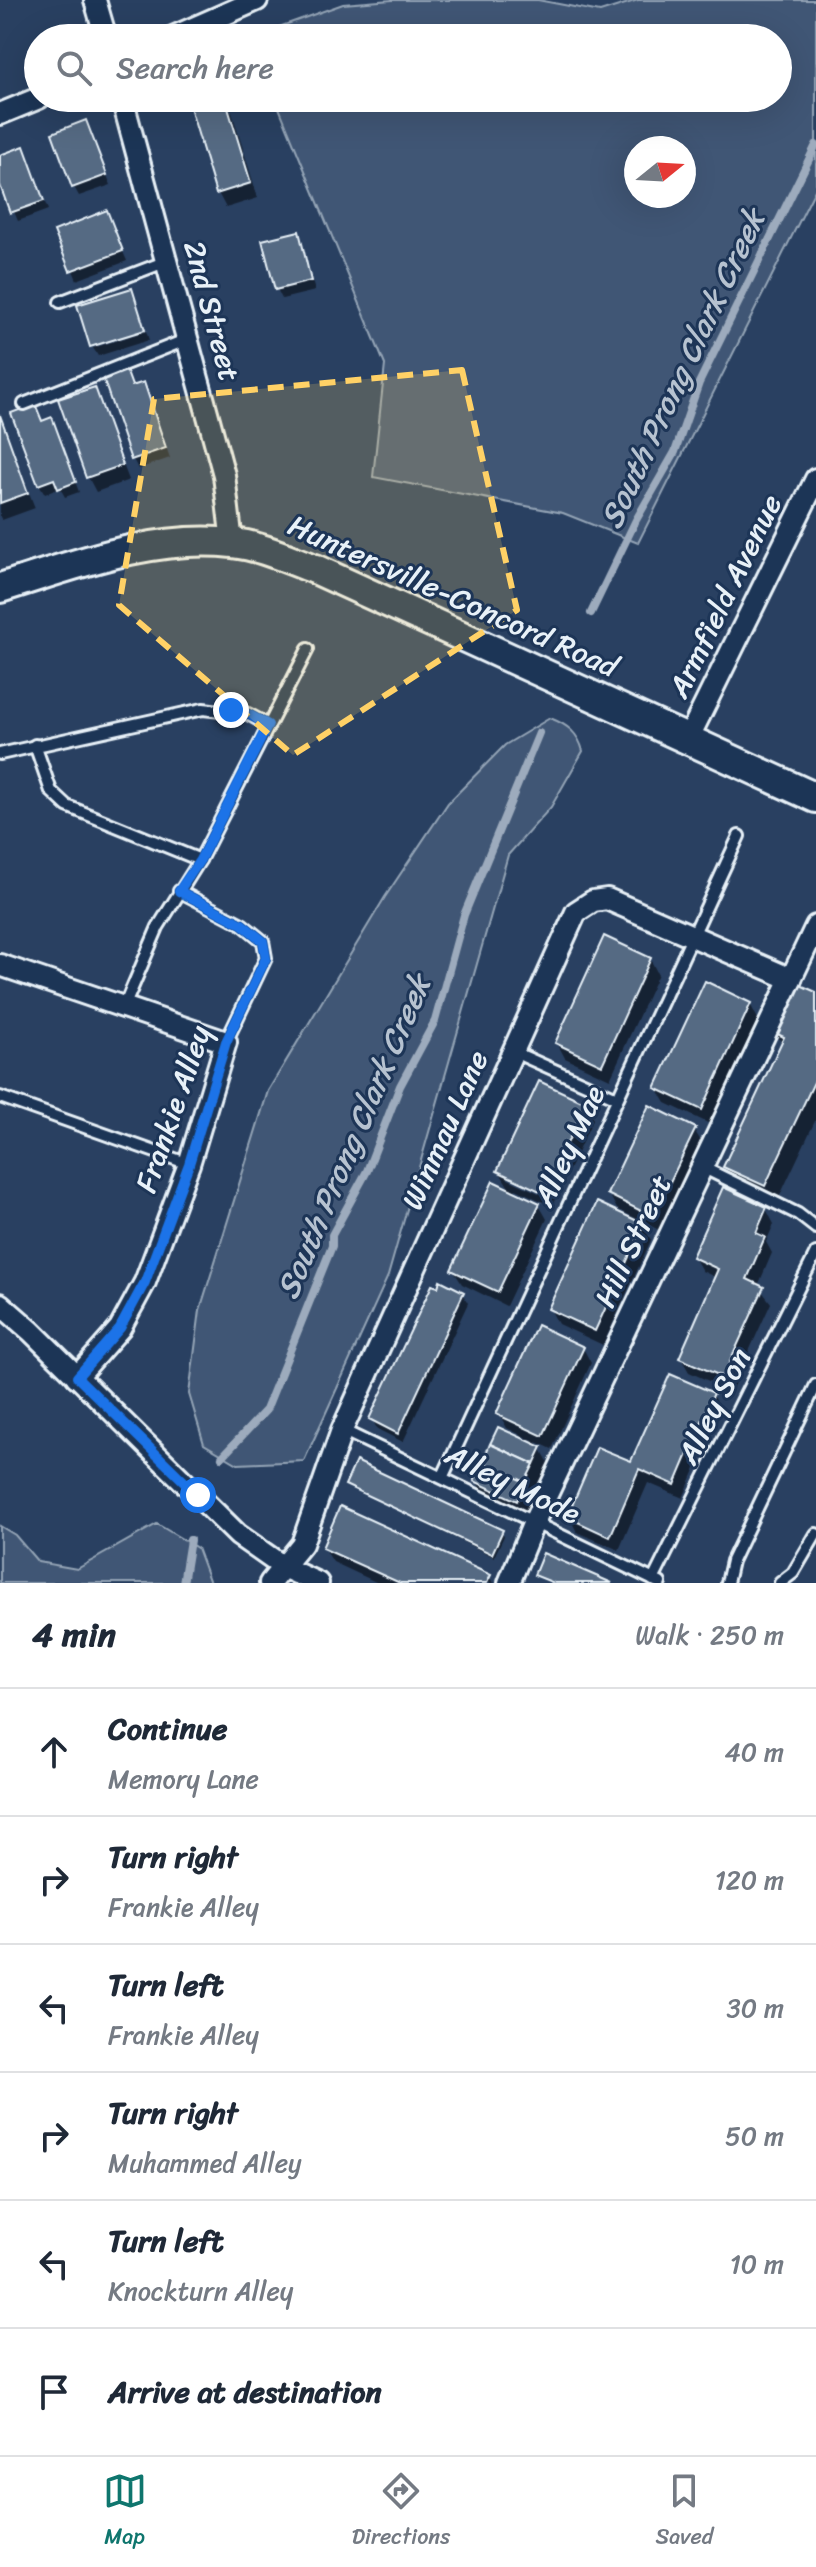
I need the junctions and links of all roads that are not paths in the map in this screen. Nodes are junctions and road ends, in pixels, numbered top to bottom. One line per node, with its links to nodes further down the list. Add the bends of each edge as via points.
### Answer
1 (95, 0): 3 (street)
2 (257, 0): 4 (street)
3 (102, 24)
4 (203, 24)
5 (24, 104): 7 (street)
6 (126, 112): 8 (street, 2nd Street)
7 (0, 114)
8 (167, 261): 9 (lane); 10 (street, 2nd Street)
9 (60, 302)
10 (188, 339): 11 (lane); 13 (street, 2nd Street, via 224,475)
11 (24, 404)
12 (816, 479): 17 (street, Armfield Avenue)
13 (232, 543): 14 (main road, Huntersville-Concord Road, via 165,544 112,553); 17 (main road, Huntersville-Concord Road, via 315,569)
14 (0, 588)
15 (308, 649): 16 (lane)
16 (268, 725): 18 (lane, via 248,714 203,709); 22 (lane)
17 (688, 739): 20 (main road, Huntersville-Concord Road)
18 (35, 745): 19 (lane); 22 (lane, via 51,791 67,806)
19 (0, 754)
20 (816, 798)
21 (739, 836): 25 (lane, Alley Mae)
22 (200, 860): 23 (lane)
23 (179, 891): 28 (lane); 29 (lane, Frankie Alley, via 263,941 266,958)
24 (816, 926): 27 (street, Hill Street)
25 (691, 936): 27 (street, Winmau Lane); 30 (street, Winmau Lane, via 607,899 576,912); 32 (lane, Alley Mae)
26 (0, 965): 28 (street)
27 (791, 979): 34 (street, Hill Street)
28 (124, 1007): 29 (street)
29 (226, 1042): 33 (street, Frankie Alley)
30 (514, 1052): 32 (lane); 40 (street, Winmau Lane)
31 (0, 1097): 33 (lane)
32 (617, 1098): 41 (lane, Alley Mae)
33 (189, 1164): 38 (street, Frankie Alley, via 145,1282 120,1328)
34 (701, 1167): 35 (lane); 42 (street, Hill Street)
35 (816, 1228)
36 (816, 1253): 45 (lane, Alley Son)
37 (0, 1304): 38 (street)
38 (77, 1377): 44 (street)
39 (816, 1385): 48 (lane, via 732,1561)
40 (342, 1430): 41 (lane, Alley Mode); 44 (street, Winmau Lane, via 302,1544)
41 (443, 1476): 42 (lane, Alley Mode)
42 (534, 1522): 45 (lane, Alley Mode); 47 (street, Hill Street)
43 (816, 1534): 49 (lane, via 793,1573)
44 (278, 1576): 46 (street)
45 (657, 1581)
46 (318, 1583)
47 (509, 1583)
48 (727, 1583)
49 (780, 1583)

